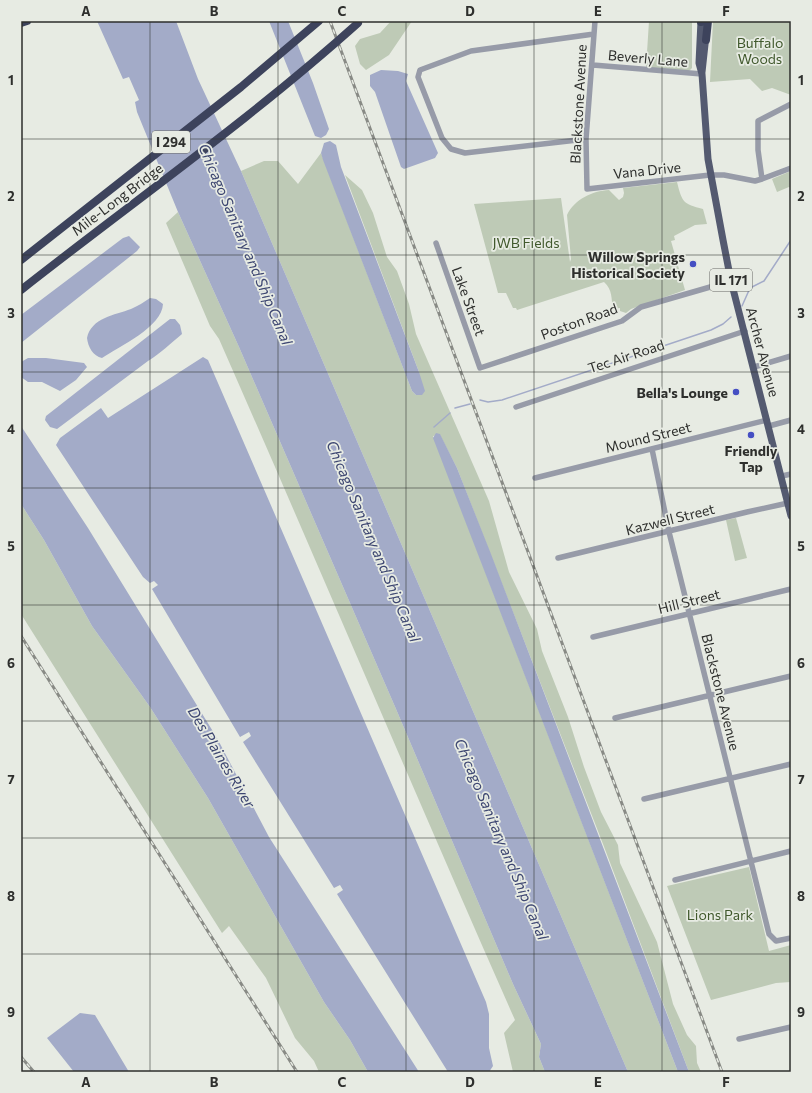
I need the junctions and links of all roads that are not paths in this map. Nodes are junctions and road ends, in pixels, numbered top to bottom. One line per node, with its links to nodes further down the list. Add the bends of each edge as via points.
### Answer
1 (27, 21): 6 (highway)
2 (319, 21): 18 (highway, Mile-Long Bridge / I 294)
3 (595, 21): 7 (street, Blackstone Avenue)
4 (704, 21): 8 (highway); 10 (main road, Archer Avenue / IL 171, via 699,63)
5 (359, 22): 20 (highway, Mile-Long Bridge / I 294, bridge, via 237,125)
6 (21, 23)
7 (594, 34): 9 (street, Blackstone Avenue); 12 (street, via 471,51 420,70 418,77 442,138 450,149 464,153)
8 (706, 40): 10 (main road, Archer Avenue / IL 171)
9 (593, 65): 10 (street, Beverly Lane); 12 (street, Blackstone Avenue)
10 (702, 74): 14 (main road, Archer Avenue / IL 171)
11 (791, 104): 15 (street, via 758,121)
12 (586, 139): 16 (street, Blackstone Avenue)
13 (791, 168): 15 (street)
14 (710, 175): 15 (street, Vana Drive, via 756,181); 16 (street, Vana Drive); 19 (main road, Archer Avenue / IL 171)
15 (762, 179)
16 (587, 189)
17 (436, 243): 24 (street, Lake Street)
18 (21, 260)
19 (731, 281): 21 (main road, Archer Avenue / IL 171); 24 (street, Poston Road, via 641,307 622,321)
20 (21, 290)
21 (745, 331): 23 (main road, Archer Avenue / IL 171); 25 (street, Tec Air Road)
22 (791, 356): 23 (street)
23 (754, 367): 27 (main road, Archer Avenue / IL 171)
24 (480, 368)
25 (516, 407)
26 (791, 420): 27 (street, Mound Street)
27 (768, 423): 28 (street, Mound Street); 30 (main road, Archer Avenue / IL 171)
28 (652, 448): 31 (street, Mound Street); 34 (street, Blackstone Avenue)
29 (791, 474): 30 (street)
30 (782, 476): 32 (main road, Archer Avenue / IL 171)
31 (536, 478)
32 (788, 503): 33 (main road, Archer Avenue / IL 171); 34 (street, Kazwell Street)
33 (791, 516)
34 (669, 532): 35 (street, Kazwell Street); 37 (street, Blackstone Avenue)
35 (558, 558)
36 (791, 589): 37 (street, Hill Street)
37 (690, 614): 38 (street, Hill Street); 40 (street, Blackstone Avenue)
38 (593, 637)
39 (791, 676): 40 (street)
40 (709, 695): 41 (street); 43 (street, Blackstone Avenue)
41 (616, 718)
42 (791, 764): 43 (street)
43 (731, 779): 44 (street); 46 (street, Blackstone Avenue)
44 (644, 799)
45 (791, 851): 46 (street)
46 (751, 862): 47 (street); 48 (street, Blackstone Avenue, via 769,934 779,941)
47 (675, 880)
48 (791, 938)
49 (791, 1027): 50 (street)
50 (739, 1039)

